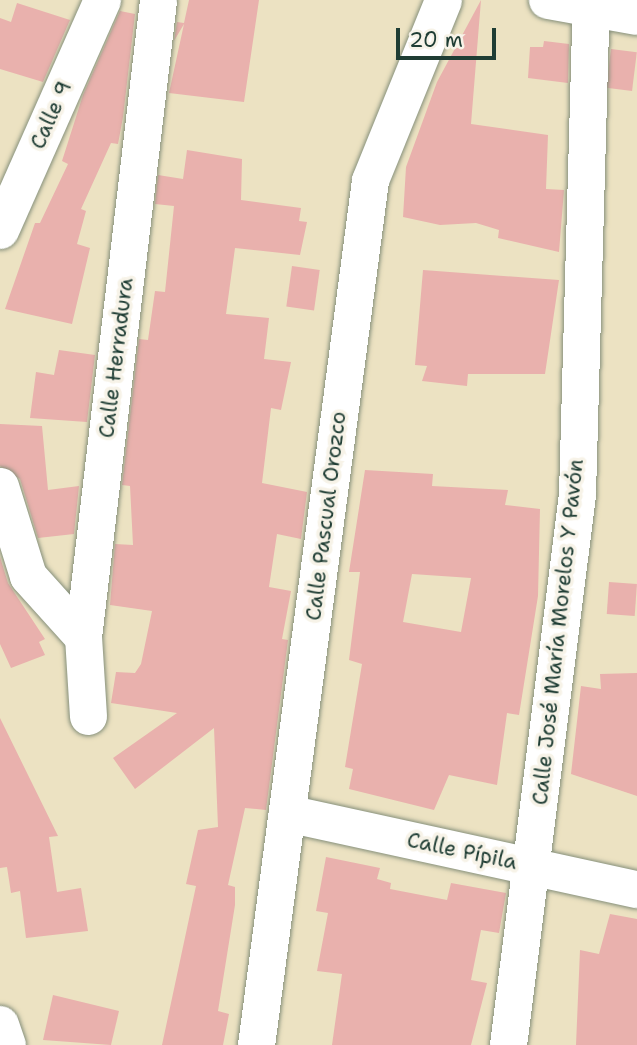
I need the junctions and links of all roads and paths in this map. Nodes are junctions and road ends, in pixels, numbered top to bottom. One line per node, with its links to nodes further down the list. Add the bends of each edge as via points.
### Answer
1 (102, 0): 7 (street, Calle 9)
2 (158, 0): 9 (street, Calle Herradura)
3 (443, 0): 11 (street, Calle Pascual Orozco, via 370,180)
4 (548, 0): 5 (street)
5 (591, 8): 6 (street); 12 (street, Calle José María Morelos Y Pavón, via 577,494)
6 (637, 16)
7 (0, 230)
8 (0, 486): 9 (street, via 29,576)
9 (83, 638): 10 (street, Calle Herradura)
10 (88, 716)
11 (287, 813): 12 (street, Calle Pípila); 16 (street, Calle Pascual Orozco)
12 (531, 866): 13 (street, Calle Pípila); 17 (street, Calle José María Morelos Y Pavón)
13 (637, 889)
14 (0, 1026): 15 (street)
15 (7, 1045)
16 (256, 1045)
17 (508, 1045)

